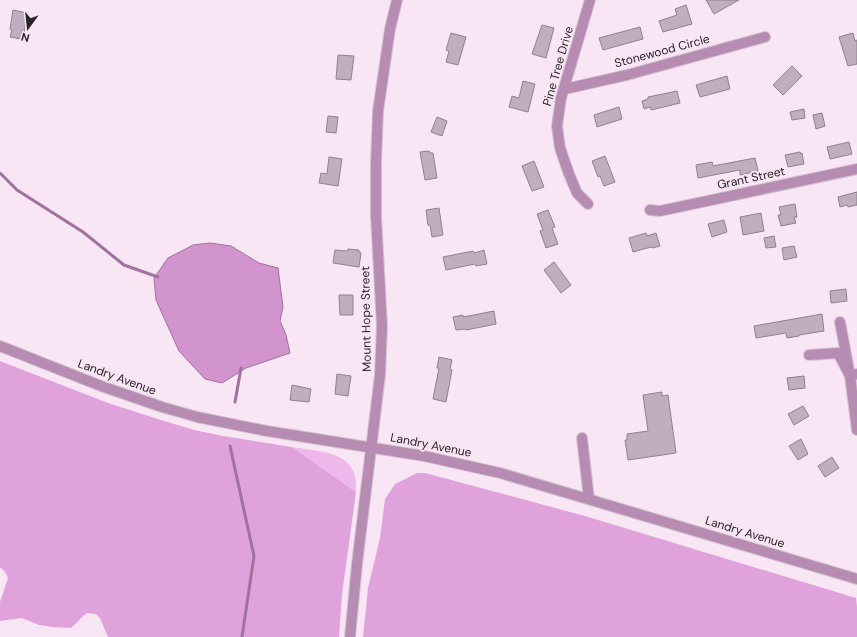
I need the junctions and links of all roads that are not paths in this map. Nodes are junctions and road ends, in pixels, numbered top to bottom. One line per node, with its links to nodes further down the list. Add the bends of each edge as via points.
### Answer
1 (397, 0): 14 (street, Mount Hope Street, via 378,111 376,216 381,350)
2 (590, 0): 4 (street, Pine Tree Drive)
3 (765, 37): 4 (street, Stonewood Circle, via 627,75)
4 (565, 89): 6 (street, Pine Tree Drive, via 558,111 560,148 577,192)
5 (857, 169): 7 (street, Grant Street, via 660,211)
6 (588, 204)
7 (650, 210)
8 (840, 322): 11 (street)
9 (0, 346): 14 (street, Landry Avenue, via 101,386 197,417)
10 (809, 355): 11 (street, via 838,353)
11 (853, 375): 12 (street)
12 (857, 430)
13 (582, 438): 15 (street)
14 (371, 447): 15 (street, Landry Avenue, via 470,466); 17 (street, Mount Hope Street)
15 (589, 499): 16 (street, Landry Avenue)
16 (857, 579)
17 (350, 637)

